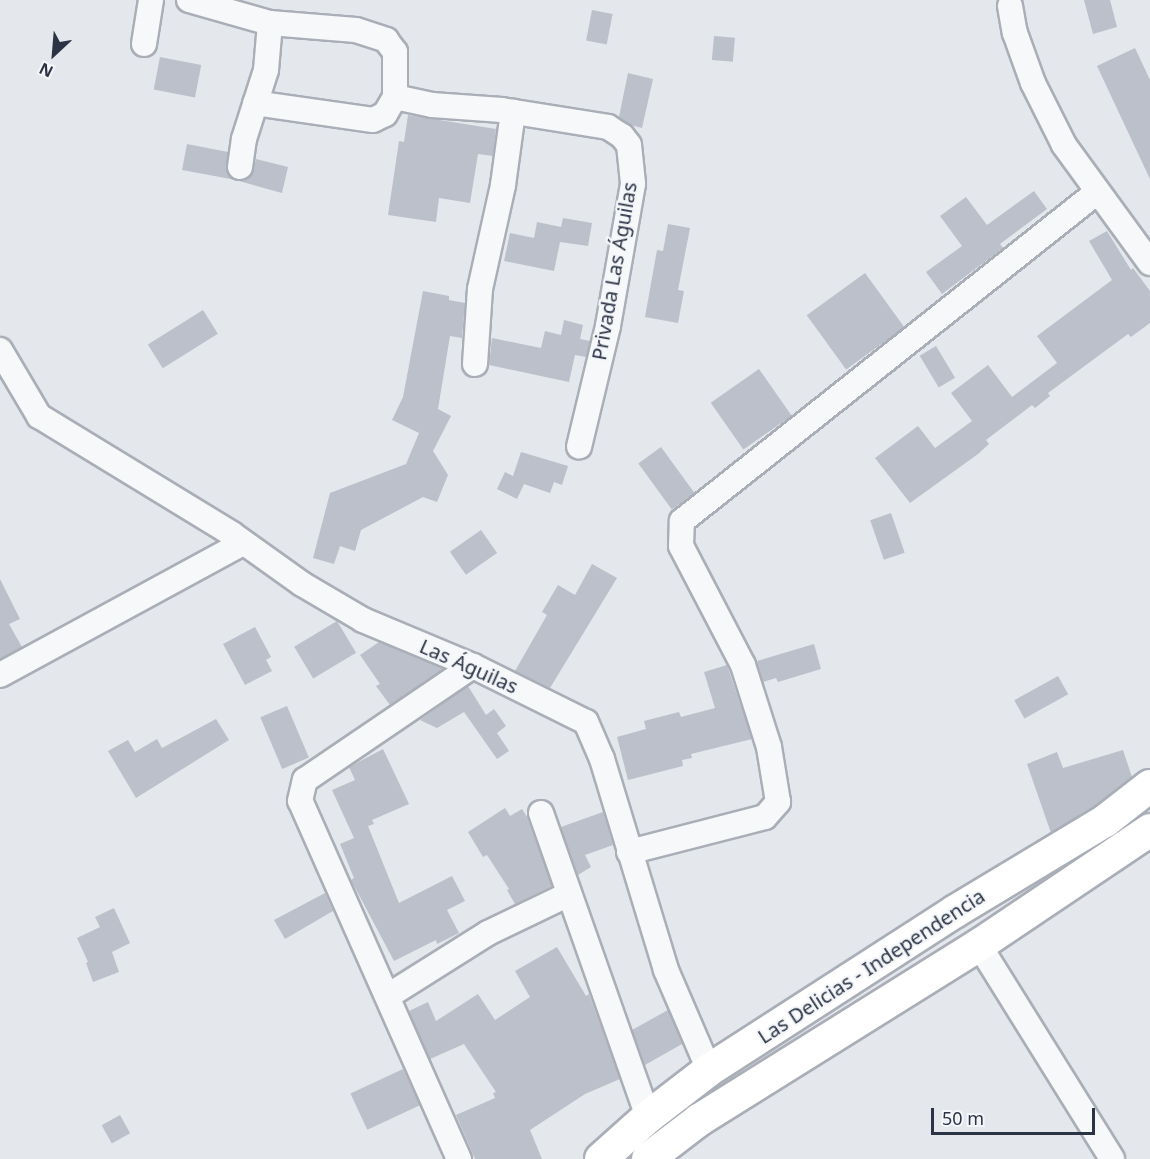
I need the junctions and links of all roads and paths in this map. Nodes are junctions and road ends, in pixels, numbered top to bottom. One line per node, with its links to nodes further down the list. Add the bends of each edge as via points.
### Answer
1 (151, 0): 5 (street)
2 (189, 0): 4 (street)
3 (1010, 6): 10 (street, via 1033,83 1064,146)
4 (270, 22): 6 (street, via 266,70); 7 (street, via 356,30 386,40 395,52)
5 (144, 44)
6 (255, 103): 7 (street, Privada Las Águilas, via 373,120); 9 (street)
7 (390, 106): 8 (street, Privada Las Águilas, via 432,105)
8 (513, 112): 13 (street, via 503,185 480,289); 14 (street, Privada Las Águilas, via 608,128 629,145 633,184 608,326)
9 (240, 167)
10 (1096, 193): 11 (street); 21 (street, via 682,521 681,546 743,665 769,747 778,802 765,817)
11 (1150, 263)
12 (0, 350): 15 (street, Las Águilas, via 39,416)
13 (475, 364)
14 (579, 447)
15 (243, 543): 16 (street, Las Águilas, via 302,585 363,620); 17 (street)
16 (473, 666): 21 (street, Las Águilas, via 586,722 602,759); 26 (street, via 305,780 300,801)
17 (0, 675)
18 (1150, 786): 24 (main road, Las Delicias - Independencia, via 1105,821)
19 (541, 813): 22 (street)
20 (1150, 830): 23 (main road, Las Delicias - Independencia)
21 (629, 852): 27 (street, Las Águilas, via 666,970)
22 (569, 894): 26 (street, via 488,933); 28 (street)
23 (979, 945): 25 (main road, Las Delicias - Independencia); 32 (street)
24 (883, 959): 25 (main road); 27 (main road, Las Delicias - Independencia)
25 (902, 994): 31 (main road, Las Delicias - Independencia, via 699,1120)
26 (388, 996): 29 (street)
27 (709, 1070): 28 (main road, Las Delicias - Independencia)
28 (648, 1117): 30 (main road, Las Delicias - Independencia)
29 (459, 1159)
30 (601, 1159)
31 (648, 1159)
32 (1112, 1159)

